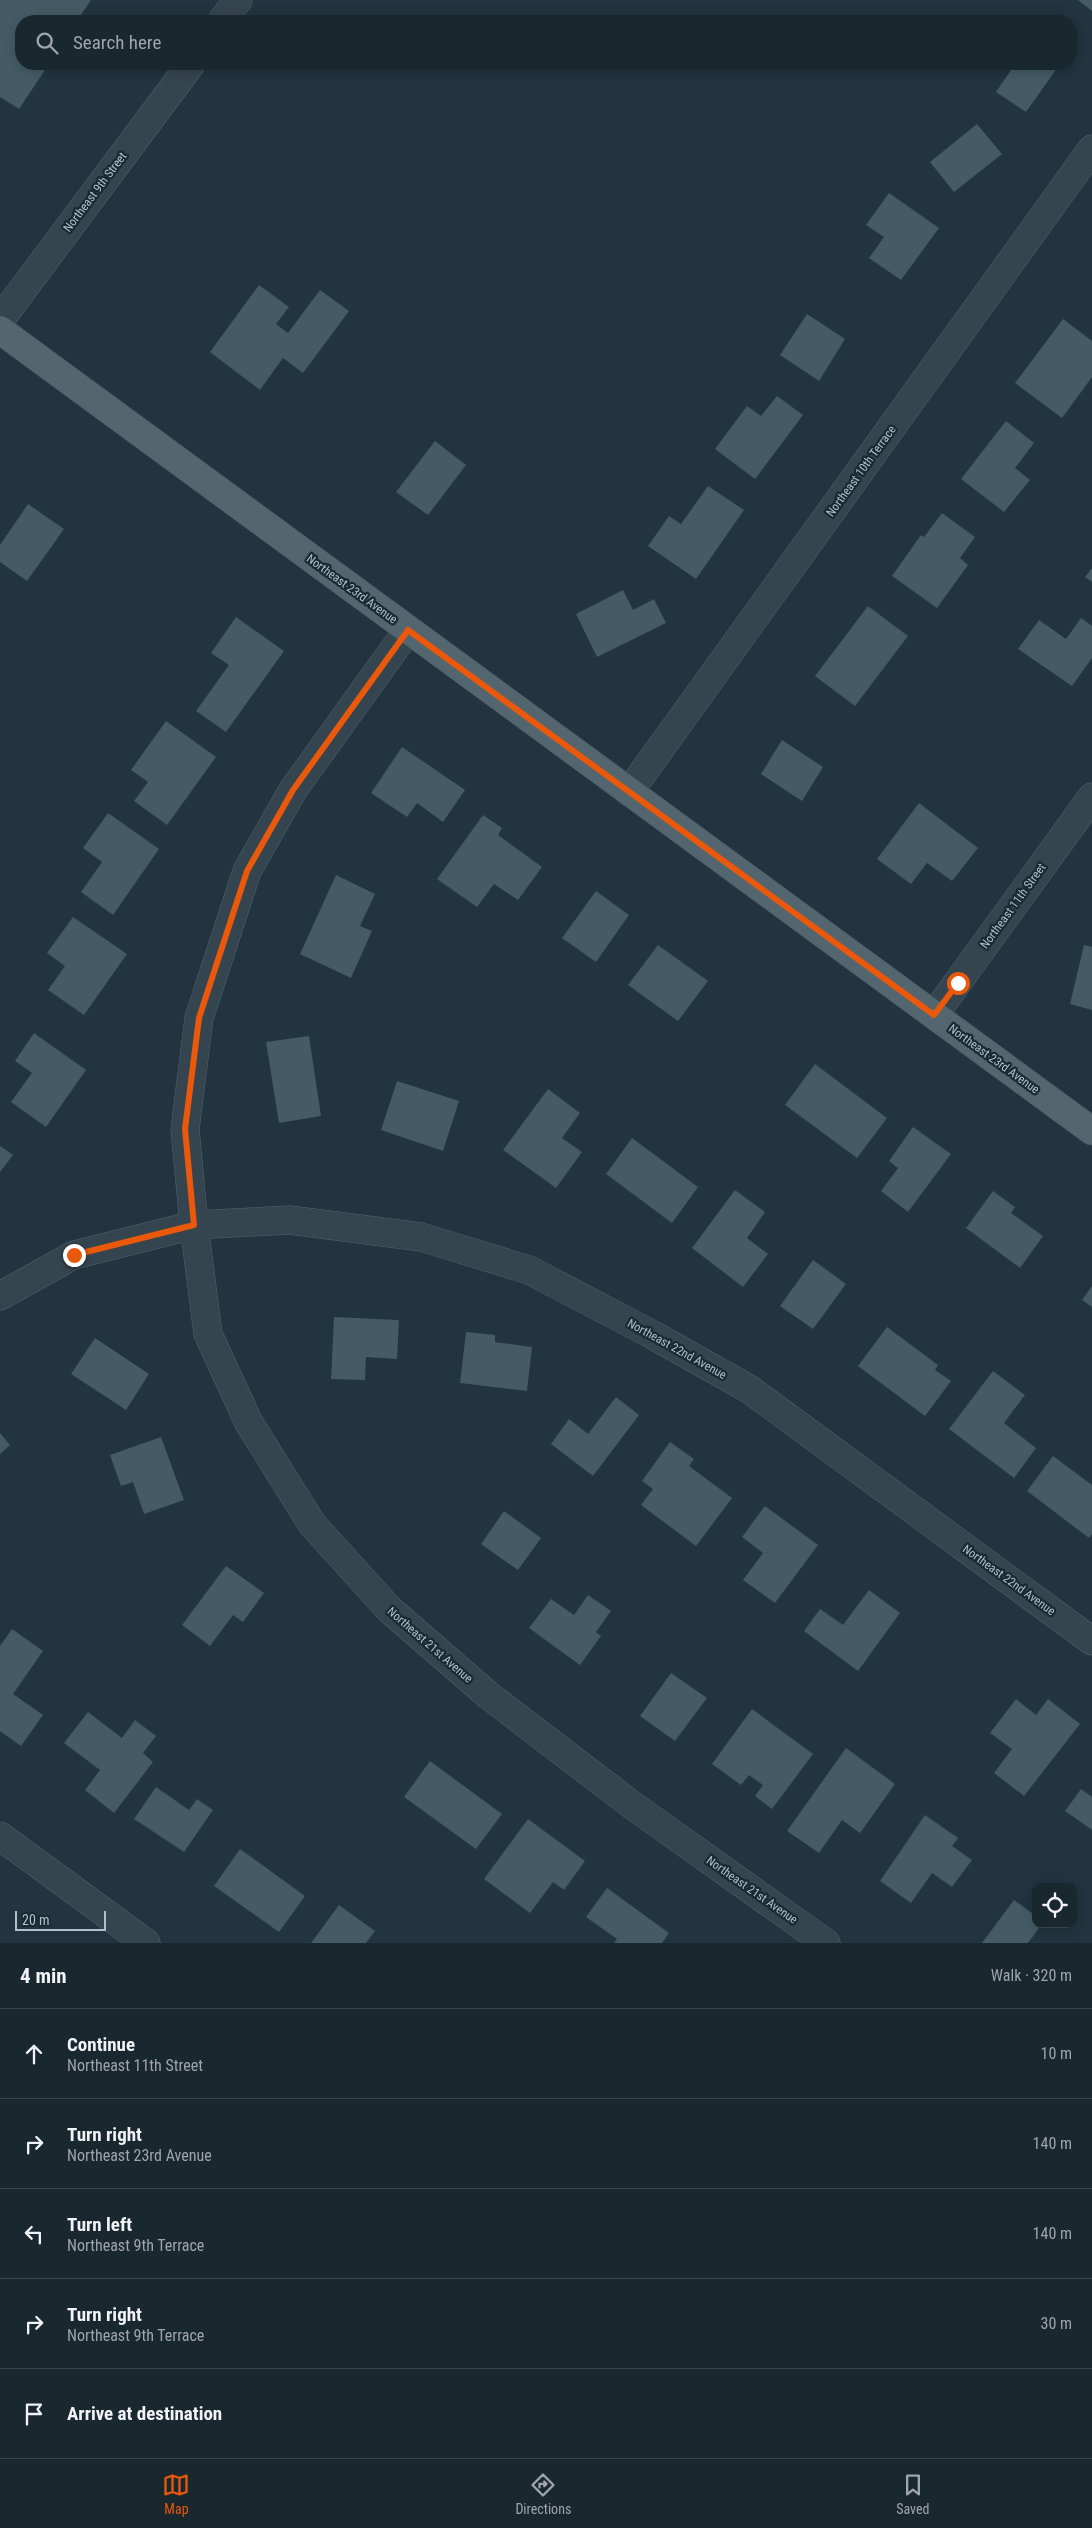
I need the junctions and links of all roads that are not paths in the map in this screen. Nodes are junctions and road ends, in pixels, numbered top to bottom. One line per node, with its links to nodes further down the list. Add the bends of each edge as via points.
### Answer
1 (238, 0): 2 (street)
2 (227, 15)
3 (187, 70): 5 (street, Northeast 9th Street)
4 (1092, 149): 8 (street, Northeast 10th Terrace)
5 (0, 320)
6 (0, 330): 7 (main road, Northeast 23rd Avenue)
7 (408, 630): 8 (main road, Northeast 23rd Avenue); 12 (street, Northeast 21st Avenue, via 293,790 247,871 199,1018 185,1129)
8 (629, 792): 10 (main road, Northeast 23rd Avenue)
9 (1092, 798): 10 (street, Northeast 11th Street)
10 (934, 1015): 11 (main road, Northeast 23rd Avenue)
11 (1092, 1131)
12 (194, 1225): 13 (street, Northeast 22nd Avenue, via 74,1255); 14 (street, Northeast 22nd Avenue, via 290,1220 420,1237 529,1270 749,1389); 17 (street, Northeast 21st Avenue, via 208,1334 249,1423 312,1524 389,1609 488,1694 632,1804)
13 (0, 1296)
14 (1092, 1641)
15 (0, 1836): 16 (street)
16 (146, 1943)
17 (826, 1943)

